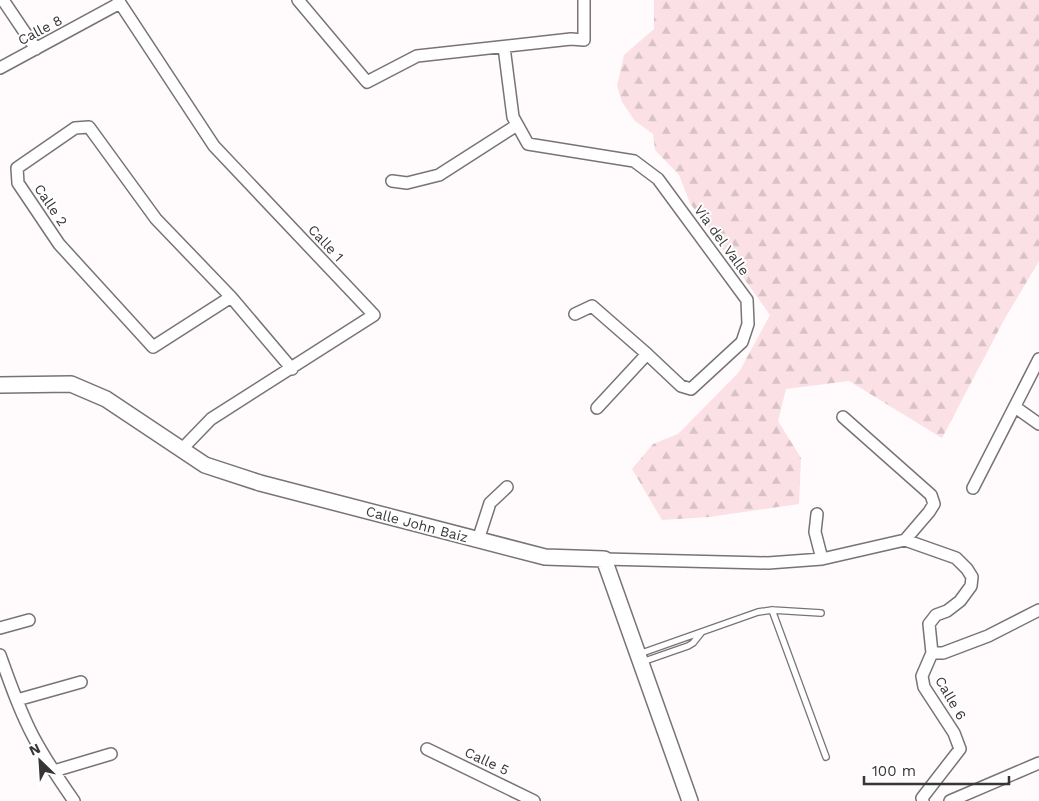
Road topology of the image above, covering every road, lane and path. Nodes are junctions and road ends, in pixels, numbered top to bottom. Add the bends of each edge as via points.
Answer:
1 (3, 0) edge
2 (298, 0) edge
3 (584, 0) edge
4 (119, 2) edge
5 (504, 47) junction
6 (36, 50) junction
7 (0, 68) edge
8 (517, 125) junction
9 (392, 181) dead end
10 (231, 298) junction
11 (575, 314) dead end
12 (647, 354) junction
13 (1039, 359) edge
14 (292, 369) junction
15 (0, 385) edge
16 (1015, 407) junction
17 (597, 408) dead end
18 (843, 417) dead end
19 (1039, 424) edge
20 (181, 450) junction
21 (507, 487) dead end
22 (973, 488) dead end
23 (817, 514) dead end
24 (478, 540) junction
25 (905, 540) junction
26 (822, 559) junction
27 (604, 560) junction
28 (772, 610) junction
29 (1039, 610) edge
30 (821, 612) dead end
31 (29, 620) dead end
32 (0, 628) edge
33 (932, 653) junction
34 (0, 655) edge
35 (640, 658) junction
36 (81, 682) dead end
37 (18, 700) junction
38 (427, 749) dead end
39 (111, 754) dead end
40 (826, 757) dead end
41 (1039, 763) edge
42 (54, 771) junction
43 (74, 801) edge
44 (534, 801) edge
45 (690, 801) edge
46 (923, 801) edge
47 (950, 801) edge

1 - 6 street
2 - 5 street via 367,82 417,56
3 - 5 street via 584,40
4 - 6 street, Calle 8
4 - 14 street, Calle 1 via 214,146 374,315
5 - 8 street, Vía del Valle via 513,117
6 - 7 street, Calle 8
8 - 9 street via 439,175 407,183
8 - 12 street, Vía del Valle via 528,144 634,161 658,179 747,300 748,324 742,342 691,390 680,386
10 - 10 street, Calle 2 via 156,219 90,127 75,128 16,168 18,183 59,244 153,347
10 - 14 street, Calle 2
11 - 12 street, Vía del Valle via 592,306
12 - 17 street
13 - 16 street
14 - 20 street, Calle 1 via 211,419
15 - 20 street, Calle John Baiz via 71,384 106,399
16 - 19 street
16 - 22 street
18 - 25 street via 931,495 934,504
20 - 24 street, Calle John Baiz via 205,465 260,483
21 - 24 street via 490,504
23 - 26 street via 815,532
24 - 27 street, Calle John Baiz via 544,557
25 - 26 street
25 - 33 street, Calle 6 via 956,558 972,577 960,601 936,615 929,624
26 - 27 street via 768,563
27 - 35 street
28 - 30 lane
28 - 35 lane via 701,633 688,646
28 - 40 lane
29 - 33 street via 979,639 943,653
31 - 32 street
33 - 46 street, Calle 6 via 922,676 924,687 954,733 960,749 934,781
34 - 37 street
35 - 45 street
36 - 37 street
37 - 42 street via 34,738
38 - 44 street, Calle 5
39 - 42 street
41 - 47 street
42 - 43 street

